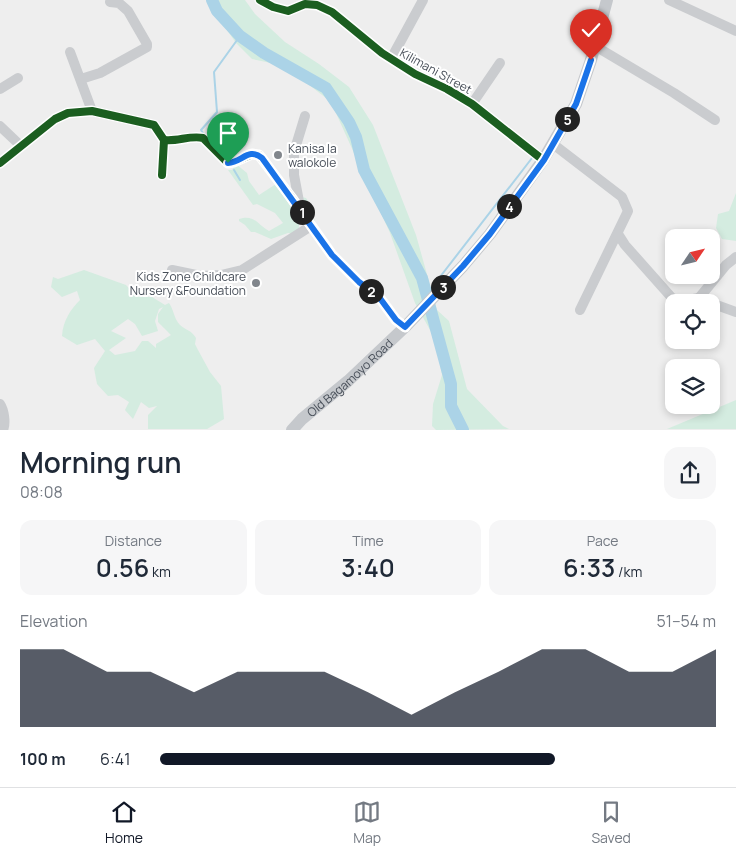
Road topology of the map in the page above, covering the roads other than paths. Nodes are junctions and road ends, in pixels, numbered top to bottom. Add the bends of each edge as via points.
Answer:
1 (260, 0) edge
2 (422, 0) edge
3 (607, 0) edge
4 (669, 0) edge
5 (110, 2) dead end
6 (736, 31) edge
7 (595, 46) junction
8 (70, 52) dead end
9 (391, 59) junction
10 (500, 63) dead end
11 (18, 78) dead end
12 (81, 80) junction
13 (0, 89) edge
14 (472, 104) junction
15 (92, 111) junction
16 (305, 116) dead end
17 (715, 120) dead end
18 (0, 126) edge
19 (164, 140) junction
20 (553, 144) junction
21 (22, 146) junction
22 (544, 160) junction
23 (0, 163) edge
24 (162, 175) dead end
25 (301, 210) junction
26 (311, 226) junction
27 (618, 234) junction
28 (736, 258) edge
29 (172, 270) dead end
30 (668, 294) edge
31 (702, 294) edge
32 (720, 306) edge
33 (580, 310) dead end
34 (736, 312) edge
35 (405, 327) junction
36 (0, 404) edge
37 (3, 430) edge
38 (292, 430) edge

1 - 9 street, Kilimani Street via 288,11 305,4 317,5 332,12
2 - 9 street
3 - 7 main road, Old Bagamoyo Road
4 - 6 street
5 - 12 street via 118,3 128,11 147,47
7 - 17 street
7 - 20 main road, Old Bagamoyo Road via 576,104
8 - 12 street
9 - 14 street, Kilimani Street
10 - 14 street
11 - 13 street
12 - 15 street
14 - 22 street, Kilimani Street
15 - 19 street via 154,125
15 - 21 street via 77,111 55,119
16 - 25 street via 294,152 294,175
18 - 21 street
19 - 24 street
19 - 25 street via 203,138 228,163 255,154 262,158
20 - 22 main road, Old Bagamoyo Road
20 - 27 street via 622,198 628,211
21 - 23 street
22 - 35 main road, Old Bagamoyo Road via 490,234
25 - 26 street
26 - 29 street via 242,270 201,276
26 - 35 street via 332,255 379,297
27 - 30 street
27 - 33 street
28 - 31 street via 726,265
32 - 34 street
35 - 38 main road, Old Bagamoyo Road
36 - 37 street

